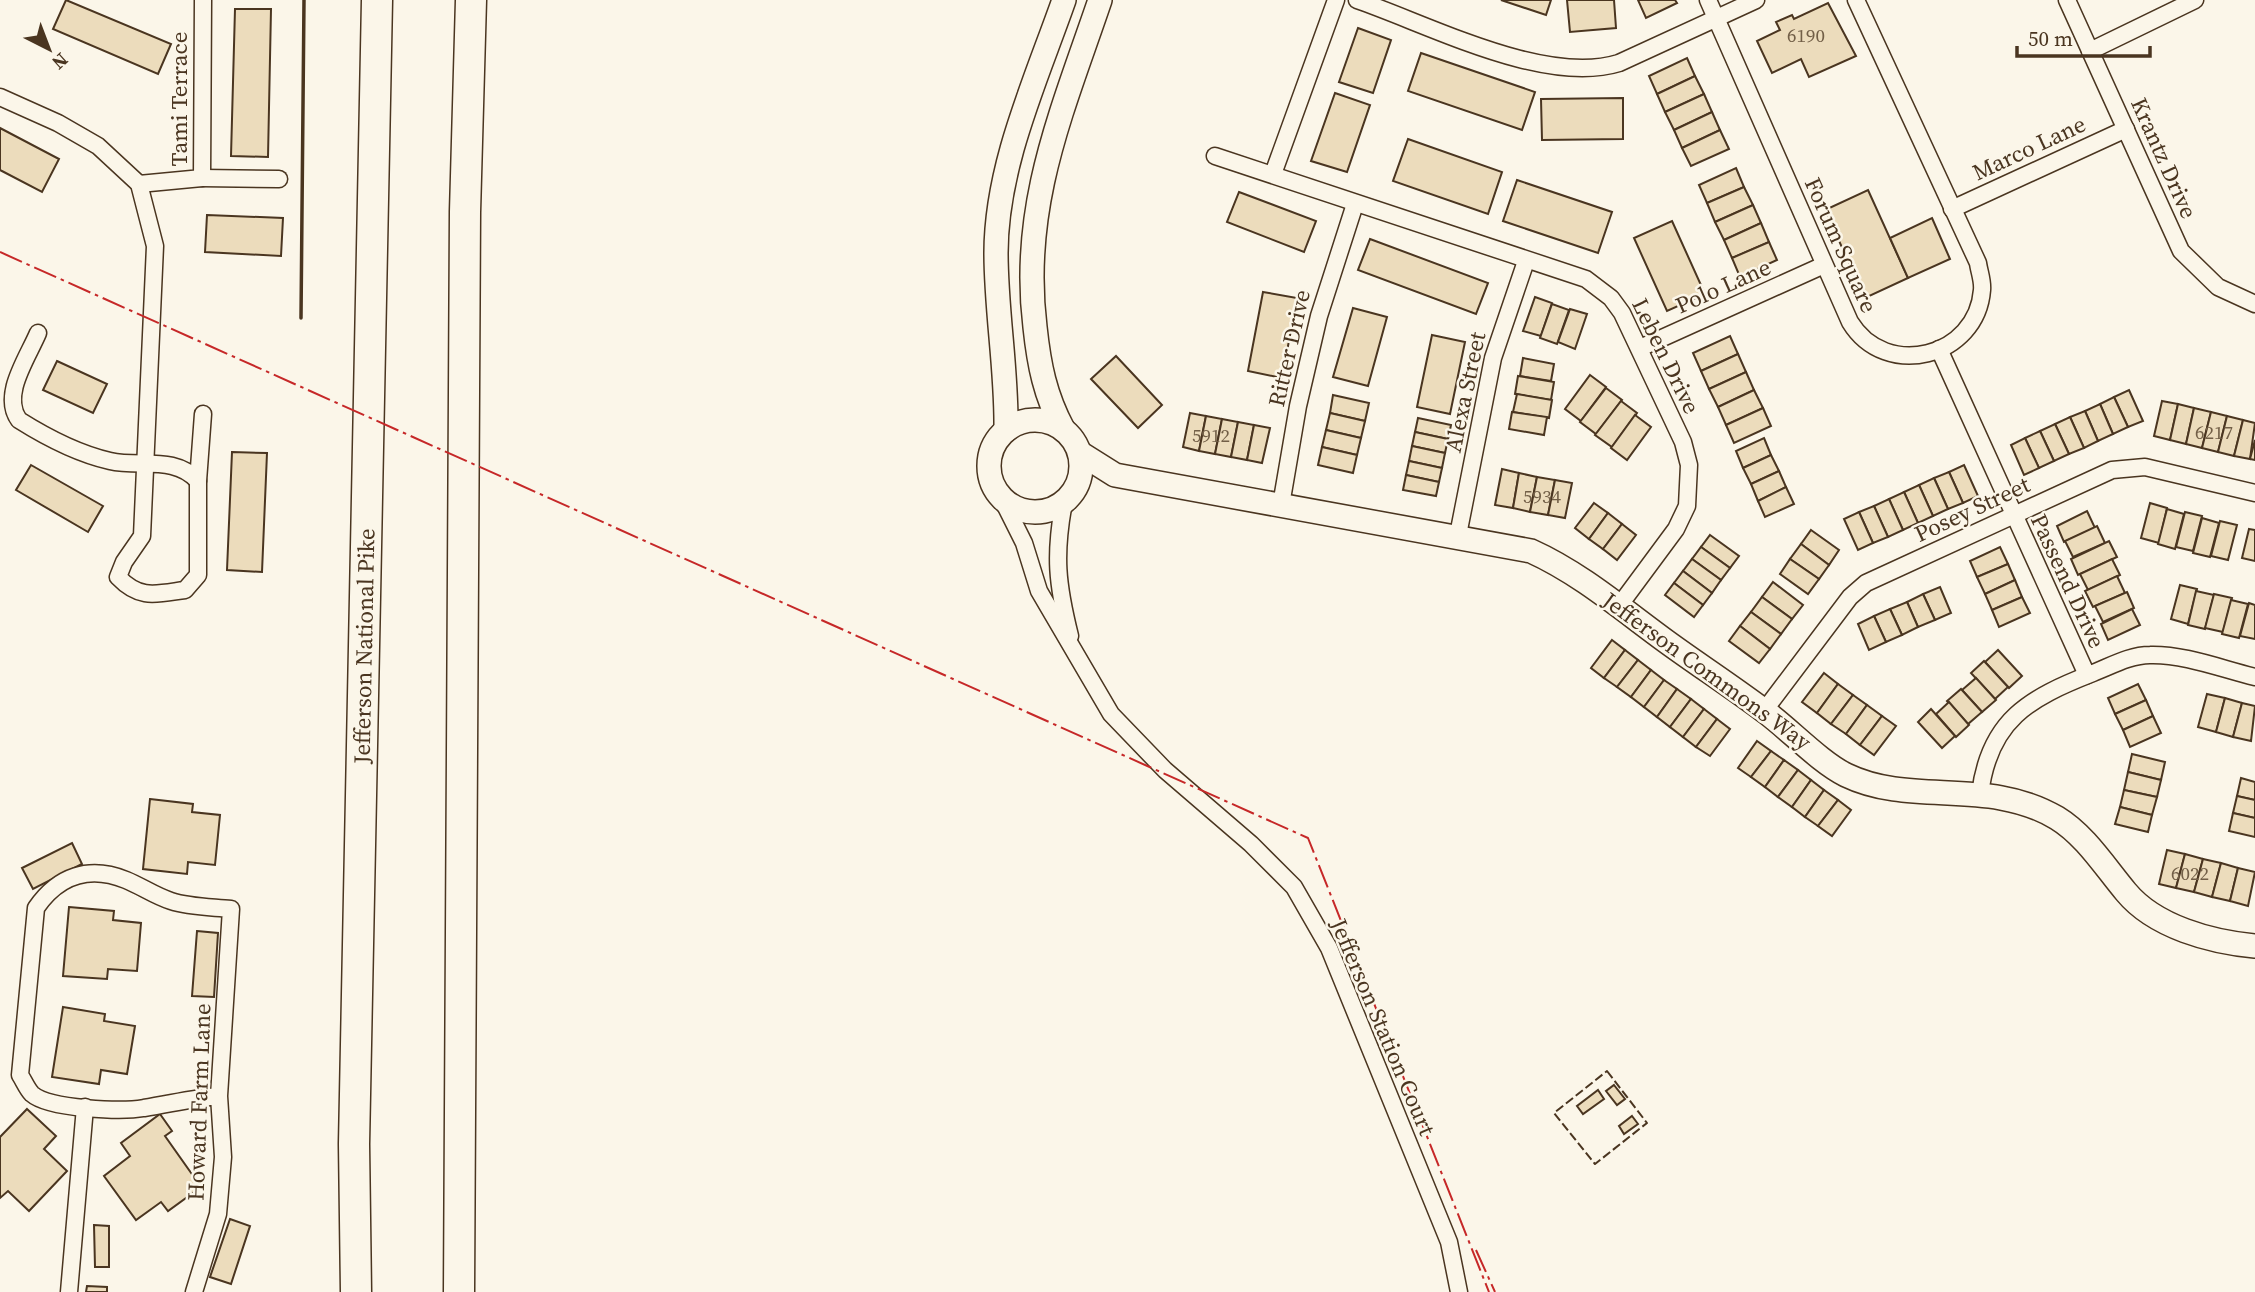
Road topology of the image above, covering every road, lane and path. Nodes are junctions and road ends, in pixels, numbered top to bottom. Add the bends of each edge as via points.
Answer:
1 (203, 0) edge
2 (360, 0) edge
3 (377, 0) edge
4 (471, 0) edge
5 (480, 0) edge
6 (1064, 0) edge
7 (1100, 0) edge
8 (1336, 0) edge
9 (1357, 0) edge
10 (1708, 0) edge
11 (1756, 0) edge
12 (1856, 0) edge
13 (2067, 0) edge
14 (2195, 0) edge
15 (1716, 18) junction
16 (2090, 51) junction
17 (0, 97) edge
18 (470, 103) junction
19 (2126, 129) junction
20 (1215, 156) dead end
21 (1273, 174) junction
22 (202, 178) junction
23 (279, 179) dead end
24 (139, 184) junction
25 (1355, 204) junction
26 (1952, 209) junction
27 (1526, 261) junction
28 (1824, 265) junction
29 (373, 279) junction
30 (2255, 304) edge
31 (38, 333) dead end
32 (1640, 348) junction
33 (1939, 349) junction
34 (203, 414) dead end
35 (1006, 429) junction
36 (1063, 429) junction
37 (1080, 453) junction
38 (147, 464) junction
39 (1115, 474) junction
40 (198, 481) junction
41 (1070, 494) junction
42 (2255, 494) edge
43 (1003, 501) junction
44 (1281, 505) junction
45 (2013, 515) junction
46 (1458, 535) junction
47 (1619, 606) junction
48 (1074, 655) junction
49 (2087, 675) junction
50 (2255, 677) edge
51 (1765, 711) junction
52 (1980, 794) junction
53 (2255, 946) edge
54 (219, 1096) junction
55 (85, 1108) junction
56 (354, 1144) junction
57 (69, 1292) edge
58 (194, 1292) edge
59 (345, 1292) edge
60 (356, 1292) edge
61 (459, 1292) edge
62 (1459, 1292) edge

1 - 22 street, Tami Terrace
2 - 29 highway
3 - 29 highway, Jefferson National Pike
4 - 18 highway
5 - 18 highway
6 - 35 street via 1016,137 1001,200 996,252 1007,381
7 - 36 street via 1040,183 1031,241 1040,372
8 - 21 street
9 - 15 street via 1532,63 1568,69 1599,69 1619,63
10 - 15 street, Forum Square
11 - 15 street
12 - 26 street, Forum Square
13 - 16 street, Krantz Drive
14 - 16 street
15 - 28 street, Forum Square
16 - 19 street, Krantz Drive
17 - 24 street via 98,146
18 - 61 highway via 465,212
19 - 26 street, Marco Lane
19 - 30 street, Krantz Drive via 2181,251 2218,287
20 - 21 street, Leben Drive
21 - 25 street, Leben Drive
22 - 23 street
22 - 24 street, Tami Terrace
24 - 38 street via 155,246
25 - 27 street, Leben Drive
25 - 44 street, Ritter Drive via 1319,316
26 - 33 street, Forum Square via 1978,263 1983,287 1973,321
27 - 32 street, Leben Drive via 1595,285 1622,313
27 - 46 street, Alexa Street via 1493,358
28 - 32 street, Polo Lane
28 - 33 street, Forum Square via 1850,322 1867,343 1907,358
29 - 56 highway, Jefferson National Pike
31 - 38 street via 11,397 19,420 89,454
32 - 47 street, Leben Drive via 1683,442 1689,487 1687,506 1676,529
33 - 45 street, Passend Drive
34 - 40 street
35 - 36 street via 1035,419
35 - 43 street via 988,461 993,488
36 - 37 street
37 - 39 street, Jefferson Commons Way
37 - 41 street via 1081,464
38 - 40 street via 178,465
38 - 40 street via 142,536 118,577 132,591 153,594 185,590 193,584 198,575
39 - 41 street, Jefferson Commons Way
39 - 44 street, Jefferson Commons Way
41 - 43 street via 1053,509 1027,512
41 - 48 street, Jefferson Station Court via 1059,530 1057,584
42 - 45 street, Posey Street via 2129,466
43 - 48 street, Jefferson Station Court via 1024,543 1039,591
44 - 46 street, Jefferson Commons Way
45 - 49 street, Passend Drive
45 - 51 street, Posey Street via 1866,583 1850,597
46 - 47 street, Jefferson Commons Way via 1531,551 1556,562
47 - 51 street, Jefferson Commons Way
48 - 62 street, Jefferson Station Court via 1111,714 1165,770 1294,887 1329,948 1449,1242
49 - 50 street via 2152,654
49 - 52 street via 2042,696 2014,716 1992,744
51 - 52 street, Jefferson Commons Way via 1844,774 1897,788
52 - 53 street, Jefferson Commons Way via 2007,797 2060,820 2084,841 2128,895 2162,921
54 - 55 street via 142,1109
54 - 55 street, Howard Farm Lane via 231,909 172,902 123,879 91,872 68,878 49,890 36,908 20,1076 32,1094
54 - 58 street, Howard Farm Lane via 223,1157 218,1214
55 - 57 street
56 - 59 highway
56 - 60 highway, Jefferson National Pike

